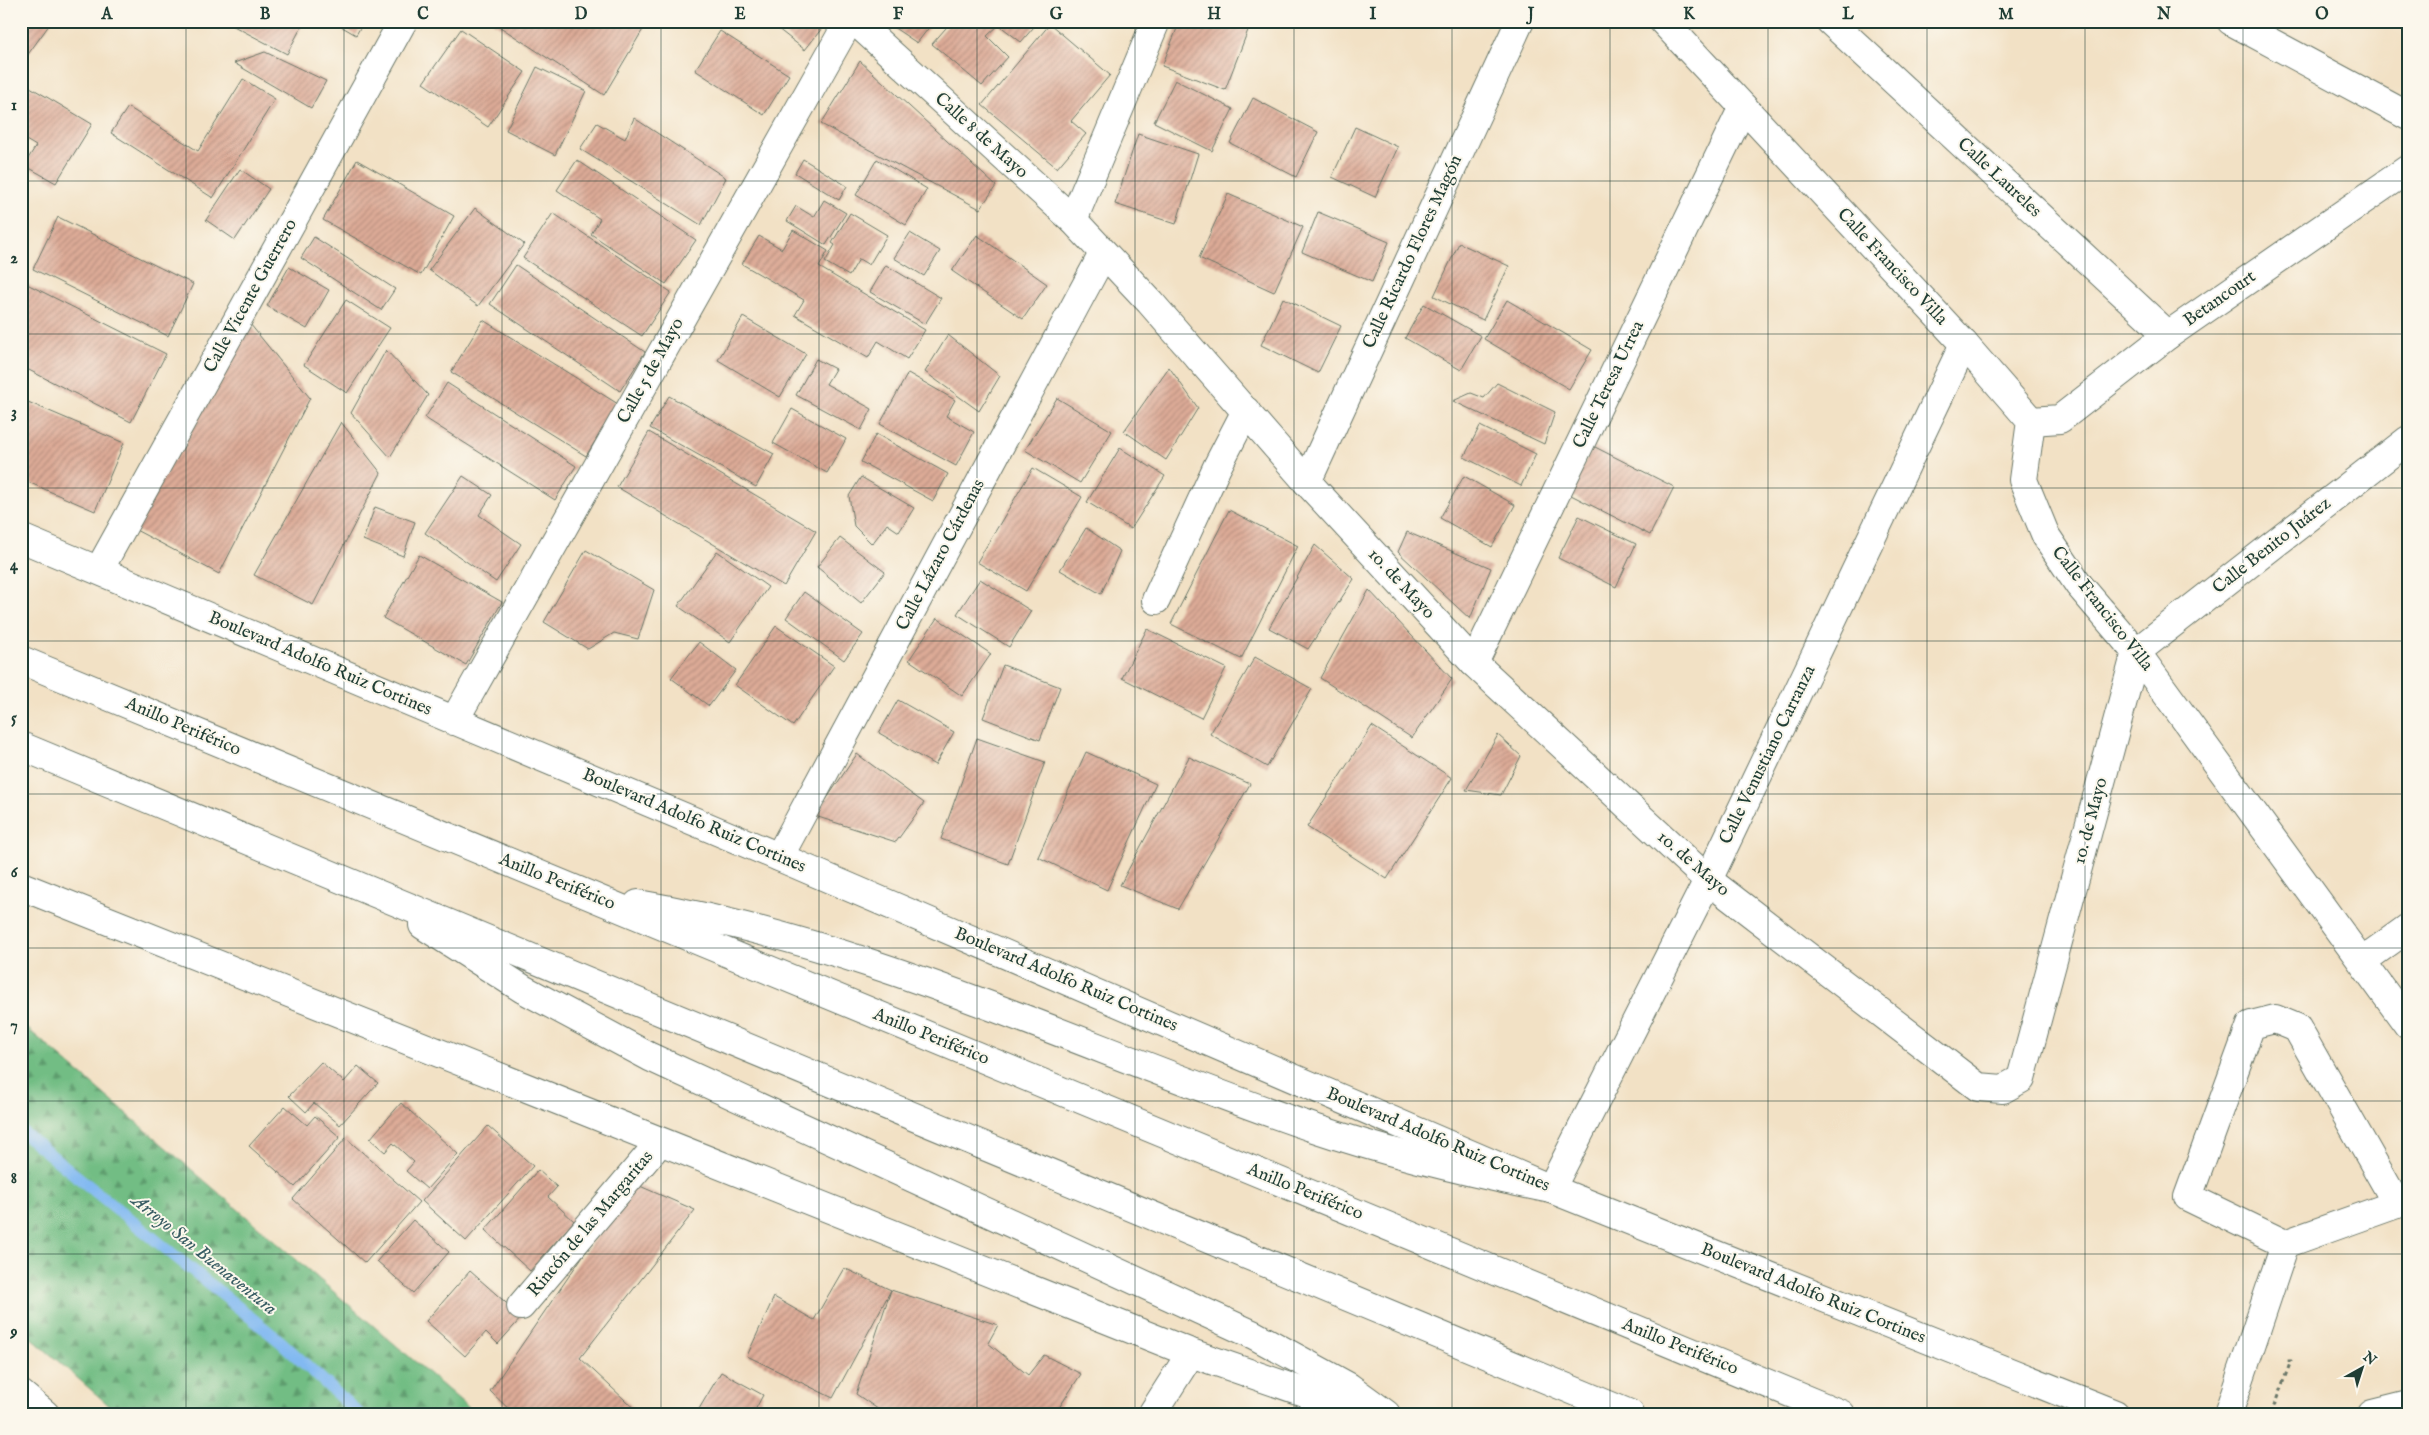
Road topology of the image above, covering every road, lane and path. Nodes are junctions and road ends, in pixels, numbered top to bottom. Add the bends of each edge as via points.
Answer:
1 (403, 21) edge
2 (849, 21) edge
3 (855, 21) edge
4 (1156, 21) edge
5 (1520, 21) edge
6 (1663, 21) edge
7 (1830, 21) edge
8 (2231, 21) edge
9 (1743, 107) junction
10 (2408, 116) edge
11 (2408, 169) edge
12 (1073, 220) junction
13 (1103, 254) junction
14 (2168, 335) junction
15 (1964, 344) junction
16 (1246, 411) junction
17 (2031, 421) junction
18 (2408, 440) edge
19 (1307, 482) junction
20 (21, 538) edge
21 (99, 570) junction
22 (1156, 600) dead end
23 (2136, 652) junction
24 (21, 660) edge
25 (1474, 663) junction
26 (454, 721) junction
27 (21, 746) edge
28 (779, 857) junction
29 (1708, 880) junction
30 (21, 886) edge
31 (381, 895) junction
32 (589, 895) junction
33 (2408, 928) edge
34 (2362, 961) junction
35 (2408, 1025) edge
36 (660, 1142) junction
37 (1551, 1189) junction
38 (2402, 1202) edge
39 (2285, 1244) junction
40 (521, 1306) dead end
41 (1191, 1354) junction
42 (2291, 1361) dead end
43 (21, 1394) edge
44 (2408, 1405) edge
45 (45, 1414) edge
46 (1152, 1414) edge
47 (1367, 1414) edge
48 (1386, 1414) edge
49 (1630, 1414) edge
50 (1841, 1414) edge
51 (2114, 1414) edge
52 (2228, 1414) edge
53 (2271, 1414) edge
54 (2372, 1414) edge

1 - 21 main road, Calle Vicente Guerrero
2 - 26 main road, Calle 5 de Mayo
3 - 12 main road, Calle 8 de Mayo
4 - 12 main road
5 - 19 main road, Calle Ricardo Flores Magón
6 - 9 main road, Calle Francisco Villa
7 - 14 main road, Calle Laureles
8 - 10 main road
9 - 15 main road, Calle Francisco Villa
9 - 25 main road, Calle Teresa Urrea
11 - 14 main road, Betancourt
12 - 13 main road, Calle 8 de Mayo
13 - 16 main road, 1o. de Mayo
13 - 28 main road, Calle Lázaro Cárdenas
14 - 17 main road, Betancourt via 2060,418
15 - 17 main road, Calle Francisco Villa
15 - 29 main road, Calle Venustiano Carranza
16 - 19 main road, 1o. de Mayo
16 - 22 main road
17 - 23 main road, Calle Francisco Villa via 2023,480 2046,536 2079,585
18 - 23 main road, Calle Benito Juárez
19 - 25 main road, 1o. de Mayo
20 - 21 main road, Boulevard Adolfo Ruiz Cortines
21 - 26 main road, Boulevard Adolfo Ruiz Cortines
23 - 29 main road, 1o. de Mayo via 2021,1079 2003,1089 1978,1087
23 - 34 main road, Calle Francisco Villa
24 - 32 main road, Anillo Periférico
25 - 29 main road, 1o. de Mayo
26 - 28 main road, Boulevard Adolfo Ruiz Cortines
27 - 31 main road
28 - 37 main road, Boulevard Adolfo Ruiz Cortines
29 - 37 main road, Calle Venustiano Carranza
30 - 36 main road
31 - 48 main road via 524,990 586,1024 659,1061 1254,1335 1349,1387
31 - 49 main road
32 - 37 main road via 693,914 859,958 1314,1128 1391,1152
32 - 50 main road, Anillo Periférico
33 - 34 main road
34 - 35 main road, Calle Francisco Villa
36 - 40 main road, Rincón de las Margaritas
36 - 41 main road
37 - 51 main road, Boulevard Adolfo Ruiz Cortines
38 - 39 main road
38 - 39 main road via 2297,1028 2275,1019 2251,1025 2188,1197
39 - 52 main road
41 - 46 main road
41 - 47 main road
42 - 53 path
43 - 45 main road
44 - 54 main road

